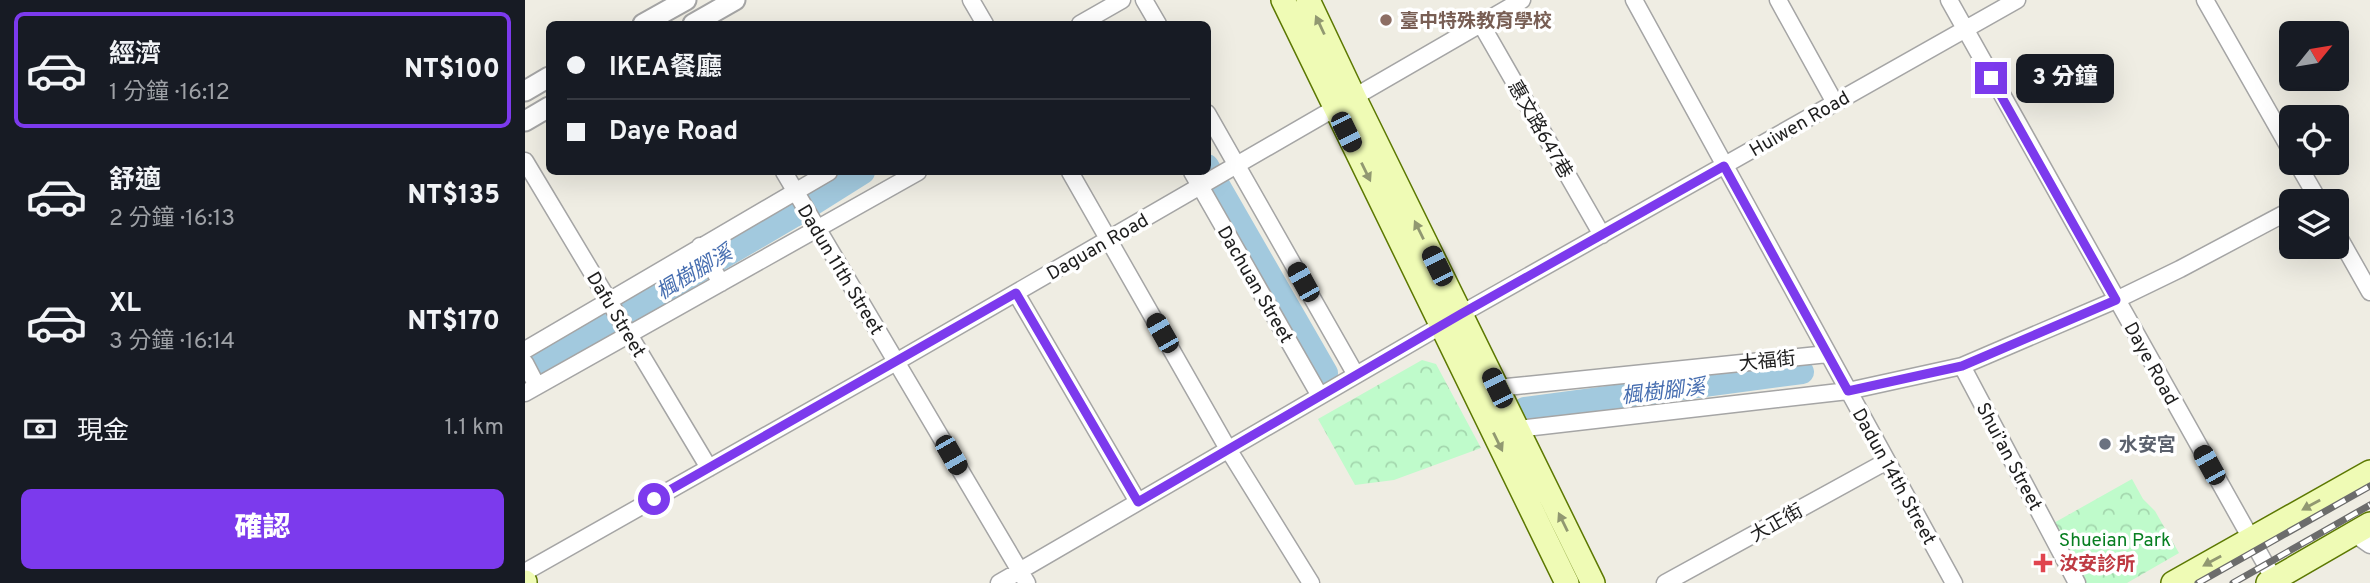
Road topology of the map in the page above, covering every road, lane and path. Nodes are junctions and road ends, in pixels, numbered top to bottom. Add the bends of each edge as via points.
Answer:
1 (685, 0) edge
2 (735, 0) edge
3 (971, 0) edge
4 (1122, 0) edge
5 (1144, 0) edge
6 (1283, 0) edge
7 (1308, 0) edge
8 (1521, 0) edge
9 (1634, 0) edge
10 (1778, 0) edge
11 (1949, 0) edge
12 (2017, 0) edge
13 (2205, 0) edge
14 (648, 21) edge
15 (695, 21) edge
16 (701, 21) edge
17 (983, 21) edge
18 (1085, 21) edge
19 (1156, 21) edge
20 (1481, 24) junction
21 (1965, 30) junction
22 (546, 79) edge
23 (525, 91) edge
24 (1344, 103) junction
25 (1835, 103) junction
26 (546, 109) edge
27 (525, 121) edge
28 (1211, 121) edge
29 (2279, 130) edge
30 (525, 161) edge
31 (1724, 166) junction
32 (1234, 168) junction
33 (786, 175) edge
34 (823, 175) edge
35 (912, 175) edge
36 (1072, 175) edge
37 (1195, 175) edge
38 (1204, 185) junction
39 (796, 192) junction
40 (2279, 216) edge
41 (814, 223) junction
42 (1602, 235) junction
43 (1109, 240) junction
44 (702, 250) junction
45 (2349, 255) edge
46 (720, 280) junction
47 (2370, 292) edge
48 (1016, 293) junction
49 (2116, 300) junction
50 (611, 304) junction
51 (1451, 320) junction
52 (628, 332) junction
53 (525, 350) edge
54 (1828, 354) junction
55 (896, 362) junction
56 (1962, 366) junction
57 (1356, 375) junction
58 (530, 380) edge
59 (1497, 388) junction
60 (1848, 391) junction
61 (1320, 396) junction
62 (1517, 429) junction
63 (1228, 449) junction
64 (1887, 461) junction
65 (709, 468) junction
66 (2370, 472) edge
67 (1138, 502) junction
68 (2364, 534) edge
69 (2251, 539) junction
70 (525, 572) edge
71 (1023, 577) edge
72 (2273, 582) edge
73 (999, 583) edge
74 (1311, 583) edge
75 (1567, 583) edge
76 (1593, 583) edge
77 (1665, 583) edge
78 (1954, 583) edge
79 (2077, 583) edge
80 (2173, 583) edge

1 - 14 street
1 - 15 street
2 - 16 street
3 - 17 street
4 - 18 street
5 - 19 street
6 - 24 main road
24 -> 7 main road
8 - 20 street, Daguan Road
9 - 31 street, Dadun 14th Street
10 - 25 street
11 - 21 street, Daye Road
12 - 21 street, Huiwen Road
13 - 29 street
20 - 24 street, Daguan Road
20 - 42 street, 惠文路647巷
21 - 25 street, Huiwen Road
21 - 49 street, Daye Road
22 - 23 street
24 - 32 street, Daguan Road
24 - 51 main road
25 - 31 street, Huiwen Road
26 - 27 street
28 - 32 street
30 - 50 street, Dafu Street
31 - 42 street, Huiwen Road
31 - 54 street, Dadun 14th Street
32 - 38 street, Daguan Road
32 - 57 street
33 - 39 street, Dadun 11th Street
34 - 39 street
35 - 41 street
36 - 43 street
37 - 38 street, Dachuan Street
38 - 43 street, Daguan Road
38 - 61 street, Dachuan Street
39 - 41 street, Dadun 11th Street
39 - 44 street
40 - 49 street
41 - 46 street
41 - 55 street, Dadun 11th Street
42 - 51 street, Huiwen Road
43 - 48 street, Daguan Road
43 - 63 street
44 - 46 street
44 - 50 street
45 - 47 street
46 - 52 street
48 - 55 street, Daguan Road
48 - 67 street
49 - 56 street
49 - 69 street, Daye Road
50 - 52 street, Dafu Street
50 - 53 street
51 - 57 street, Huiwen Road
51 - 59 main road
51 -> 75 main road
52 - 58 street
52 - 65 street, Dafu Street
54 - 59 street, 大福街
54 - 60 street, Dadun 14th Street
55 - 65 street, Daguan Road
55 - 71 street, Dadun 11th Street
56 - 60 street
56 - 79 street, Shui’an Street
57 - 61 street, Huiwen Road
59 - 62 main road
60 - 62 street
60 - 64 street, Dadun 14th Street
61 - 63 street, Huiwen Road
76 -> 62 main road
63 - 67 street, Huiwen Road
63 - 74 street
64 - 77 street, 大正街
64 - 78 street, Dadun 14th Street
65 - 70 street, Daguan Road
66 -> 69 main road
67 - 71 street, Huiwen Road
68 - 72 main road
69 - 72 street, Daye Road
69 -> 80 main road
71 - 73 street, Huiwen Road

